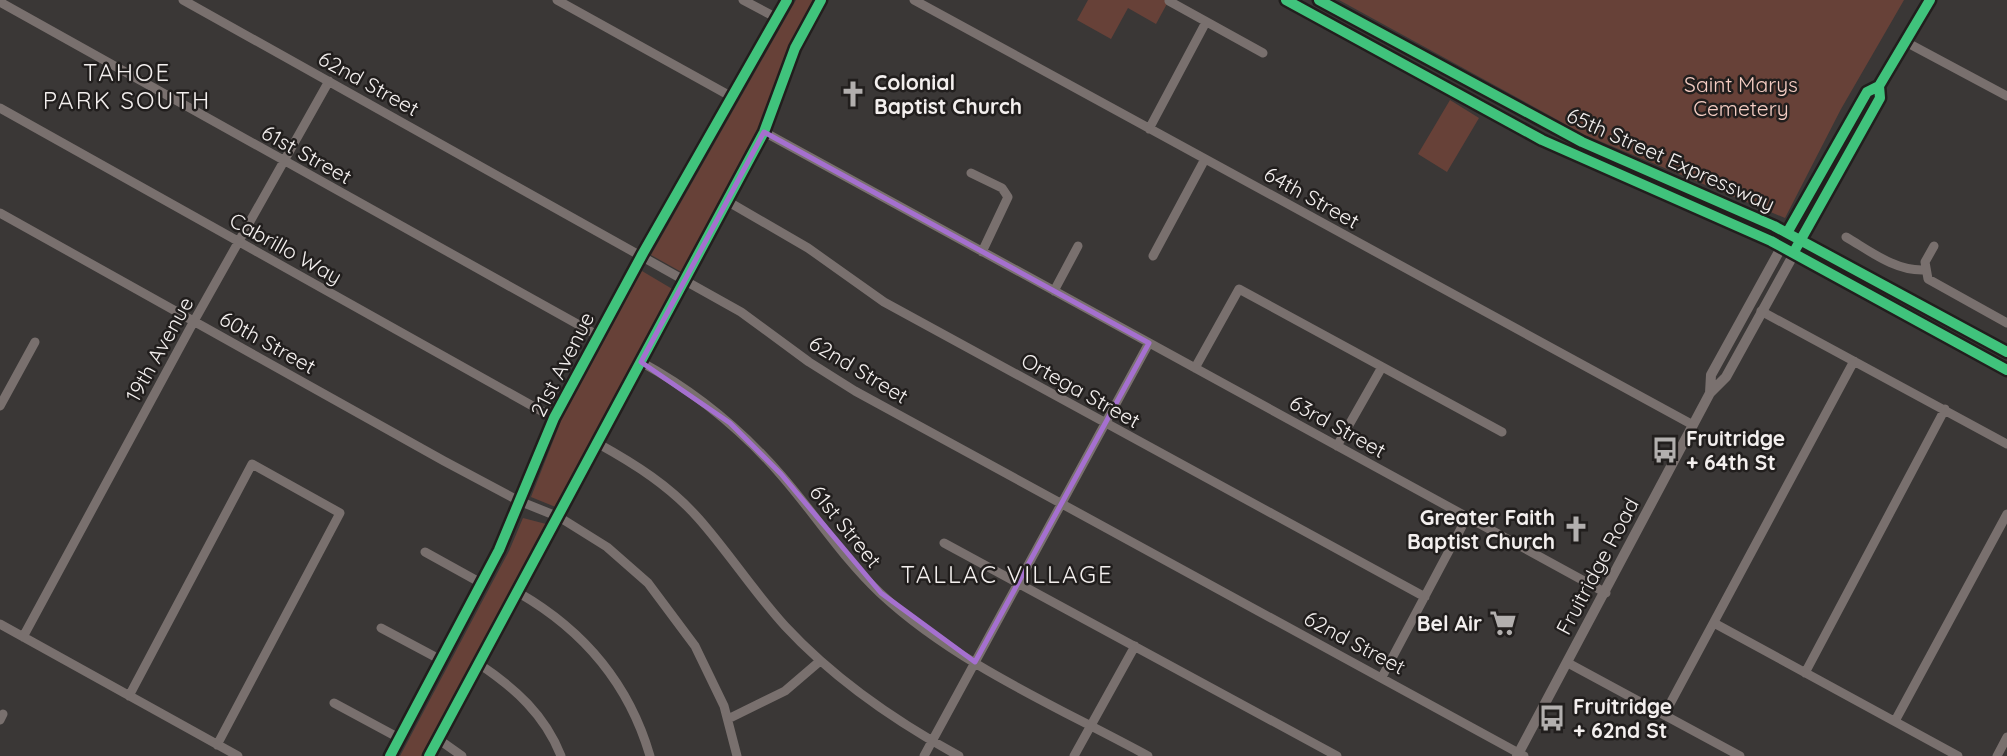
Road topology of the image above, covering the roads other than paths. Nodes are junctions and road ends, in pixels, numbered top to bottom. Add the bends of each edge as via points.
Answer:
1 (183, 0) edge
2 (556, 0) edge
3 (743, 0) edge
4 (787, 0) edge
5 (821, 0) edge
6 (914, 0) edge
7 (1286, 0) edge
8 (1319, 0) edge
9 (1930, 0) edge
10 (0, 2) edge
11 (1169, 2) edge
12 (777, 18) junction
13 (1206, 22) junction
14 (1904, 41) junction
15 (1263, 53) dead end
16 (329, 81) junction
17 (1879, 86) junction
18 (2007, 96) edge
19 (732, 97) junction
20 (0, 108) edge
21 (1149, 129) junction
22 (764, 132) junction
23 (1205, 159) junction
24 (284, 161) junction
25 (971, 173) dead end
26 (727, 201) junction
27 (0, 213) edge
28 (1787, 233) junction
29 (1846, 237) dead end
30 (1800, 239) junction
31 (239, 242) junction
32 (1078, 246) dead end
33 (1780, 246) junction
34 (1934, 246) dead end
35 (982, 252) junction
36 (1793, 253) junction
37 (642, 255) junction
38 (1153, 256) dead end
39 (1924, 270) junction
40 (685, 281) junction
41 (1054, 291) junction
42 (1761, 311) junction
43 (194, 321) junction
44 (2007, 323) edge
45 (597, 335) junction
46 (35, 342) dead end
47 (1149, 343) junction
48 (2007, 352) edge
49 (1854, 361) junction
50 (641, 362) junction
51 (1381, 367) junction
52 (1195, 369) junction
53 (2007, 370) edge
54 (1710, 393) junction
55 (0, 406) edge
56 (1945, 409) junction
57 (554, 418) junction
58 (1105, 423) junction
59 (1693, 425) junction
60 (1502, 432) dead end
61 (597, 443) junction
62 (2007, 444) edge
63 (1338, 446) junction
64 (519, 501) junction
65 (1062, 503) junction
66 (2007, 514) edge
67 (559, 517) junction
68 (1467, 517) junction
69 (944, 543) dead end
70 (425, 552) dead end
71 (481, 583) junction
72 (1018, 583) junction
73 (519, 593) junction
74 (1606, 593) junction
75 (1425, 597) junction
76 (1714, 623) junction
77 (0, 624) edge
78 (381, 628) dead end
79 (23, 637) junction
80 (1135, 646) junction
81 (441, 660) junction
82 (820, 661) junction
83 (975, 662) junction
84 (1568, 663) junction
85 (479, 664) junction
86 (1805, 673) junction
87 (1382, 677) junction
88 (129, 696) junction
89 (334, 703) dead end
90 (1664, 715) junction
91 (728, 719) junction
92 (1895, 721) junction
93 (1091, 725) junction
94 (2007, 737) edge
95 (399, 738) junction
96 (438, 739) junction
97 (932, 741) junction
98 (217, 745) junction
99 (1520, 755) edge
100 (238, 756) edge
101 (390, 756) edge
102 (429, 756) edge
103 (462, 756) edge
104 (561, 756) edge
105 (650, 756) edge
106 (737, 756) edge
107 (924, 756) edge
108 (959, 756) edge
109 (1074, 756) edge
110 (1148, 756) edge
111 (1337, 756) edge
112 (1740, 756) edge
113 (1958, 756) edge
114 (1997, 756) edge

1 - 16 street, 62nd Street
2 - 19 street
3 - 12 street
4 - 12 street, 21st Avenue
5 - 22 street via 793,51
6 - 21 street, 64th Street
7 - 33 main road, 65th Street Expressway via 1542,140
8 - 28 main road, 65th Street Expressway via 1572,137
9 - 14 main road, Fruitridge Road
10 - 24 street, 61st Street
11 - 13 street
12 - 19 street, 21st Avenue
13 - 15 street
13 - 21 street
14 - 17 main road, Fruitridge Road
14 - 18 street
16 - 24 street, 19th Avenue
16 - 37 street, 62nd Street
17 - 28 main road, Fruitridge Road via 1867,92
17 - 30 main road, Fruitridge Road via 1880,98
19 - 37 street, 21st Avenue
20 - 31 street, Cabrillo Way
21 - 23 street, 64th Street
22 - 26 street
22 - 35 street, 63rd Street
23 - 38 street
23 - 59 street, 64th Street
24 - 31 street, 19th Avenue
24 - 45 street, 61st Street
25 - 35 street via 1002,188 1008,197
26 - 40 street
26 - 58 street, Ortega Street via 808,248 884,302
27 - 43 street, 60th Street
28 - 30 main road, 65th Street Expressway
28 - 33 main road, Fruitridge Road
29 - 39 street via 1896,266
30 - 36 main road, Fruitridge Road
30 - 48 main road, 65th Street Expressway
31 - 43 street, 19th Avenue
31 - 57 street, Cabrillo Way
32 - 41 street
33 - 36 main road, 65th Street Expressway
33 - 54 main road, Fruitridge Road via 1711,376
34 - 39 street
35 - 41 street, 63rd Street
36 - 42 main road, Fruitridge Road
36 - 53 main road, 65th Street Expressway
37 - 40 street, 62nd Street
37 - 45 street, 21st Avenue
39 - 44 street via 1928,279
40 - 50 street
40 - 65 street, 62nd Street via 741,312 833,378
41 - 47 street, 63rd Street
42 - 49 street
42 - 54 main road, Fruitridge Road via 1726,377
43 - 64 street, 60th Street
43 - 79 street, 19th Avenue
45 - 57 street, 21st Avenue
46 - 55 street
47 - 52 street, 63rd Street
47 - 58 street
49 - 56 street
49 - 76 street
50 - 61 street
50 - 83 street, 61st Street via 730,423 781,474 835,544 881,593 933,636
51 - 52 street via 1239,289
51 - 60 street
51 - 63 street
52 - 63 street, 63rd Street
54 - 59 main road, Fruitridge Road
56 - 62 street
56 - 86 street
57 - 64 street, 21st Avenue
58 - 65 street
58 - 75 street, Ortega Street
59 - 74 main road, Fruitridge Road
61 - 67 street
61 - 82 street via 651,476 686,505 765,604
63 - 68 street, 63rd Street
64 - 67 street, 60th Street
64 - 71 street, 21st Avenue
65 - 72 street
65 - 87 street, 62nd Street
66 - 92 street
67 - 73 street
67 - 91 street, 60th Street via 607,547 664,601 701,656
68 - 74 street, 63rd Street
68 - 75 street
69 - 72 street
70 - 71 street
71 - 81 street, 21st Avenue
72 - 80 street
72 - 83 street
73 - 85 street
73 - 105 street via 563,622 599,657 629,704
74 - 84 main road, Fruitridge Road
75 - 87 street
76 - 86 street
76 - 90 street
77 - 79 street
78 - 81 street
79 - 88 street
80 - 93 street
80 - 111 street
81 - 95 street, 21st Avenue
82 - 91 street via 769,701
82 - 97 street via 866,699
83 - 93 street, 61st Street
83 - 97 street
84 - 90 street
84 - 99 main road, Fruitridge Road
85 - 96 street
85 - 104 street via 525,700
86 - 92 street
87 - 99 street, 62nd Street
88 - 98 street
88 - 98 street via 252,464 340,513
89 - 95 street
90 - 112 street
91 - 106 street, 60th Street
92 - 113 street
93 - 109 street
93 - 110 street, 61st Street
94 - 114 street
95 - 101 street, 21st Avenue
96 - 102 street
96 - 103 street
97 - 107 street
97 - 108 street
98 - 100 street

